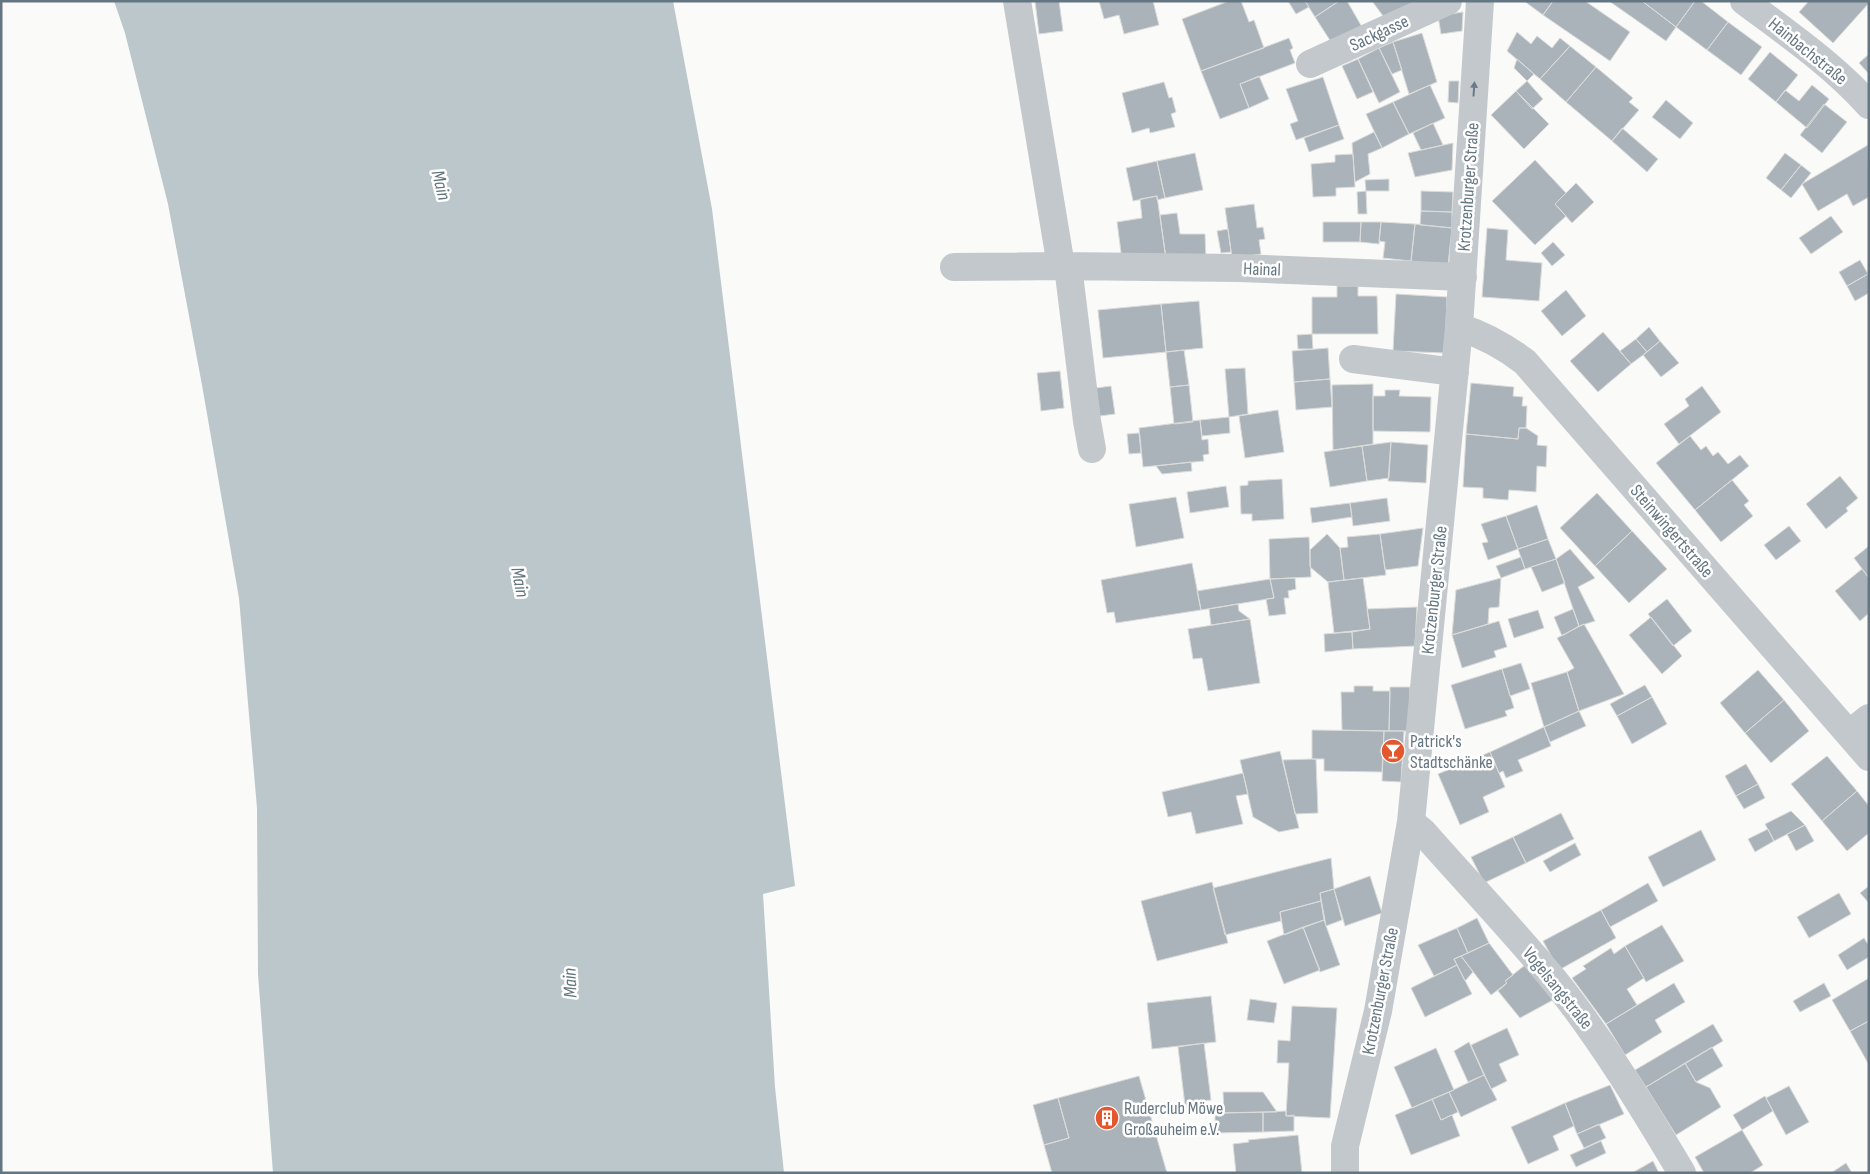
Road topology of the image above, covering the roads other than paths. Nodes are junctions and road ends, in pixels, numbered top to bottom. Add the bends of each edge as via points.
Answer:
1 (1017, 1) edge
2 (1448, 1) edge
3 (1480, 1) edge
4 (1744, 1) edge
5 (1310, 64) dead end
6 (1869, 105) edge
7 (1064, 266) junction
8 (954, 267) dead end
9 (1463, 277) junction
10 (1459, 327) junction
11 (1353, 359) dead end
12 (1455, 372) junction
13 (1092, 449) dead end
14 (1859, 726) edge
15 (1869, 757) edge
16 (1411, 822) junction
17 (1345, 1173) edge
18 (1682, 1173) edge

1 - 7 street
2 - 5 street, Sackgasse
9 -> 3 street, Krotzenburger Straße
4 - 6 street, Hainbachstraße via 1826,62
7 - 8 street, Hainal
7 - 9 street, Hainal via 1239,268
7 - 13 street
9 - 10 street, Krotzenburger Straße
10 - 12 street, Krotzenburger Straße
10 - 14 street, Steinwingertstraße via 1506,347 1525,362
11 - 12 street
12 - 16 street, Krotzenburger Straße
14 - 15 street, Steinwingertstraße
16 - 17 street, Krotzenburger Straße via 1378,1011 1346,1146
16 - 18 street, Vogelsangstraße via 1553,979 1595,1033

